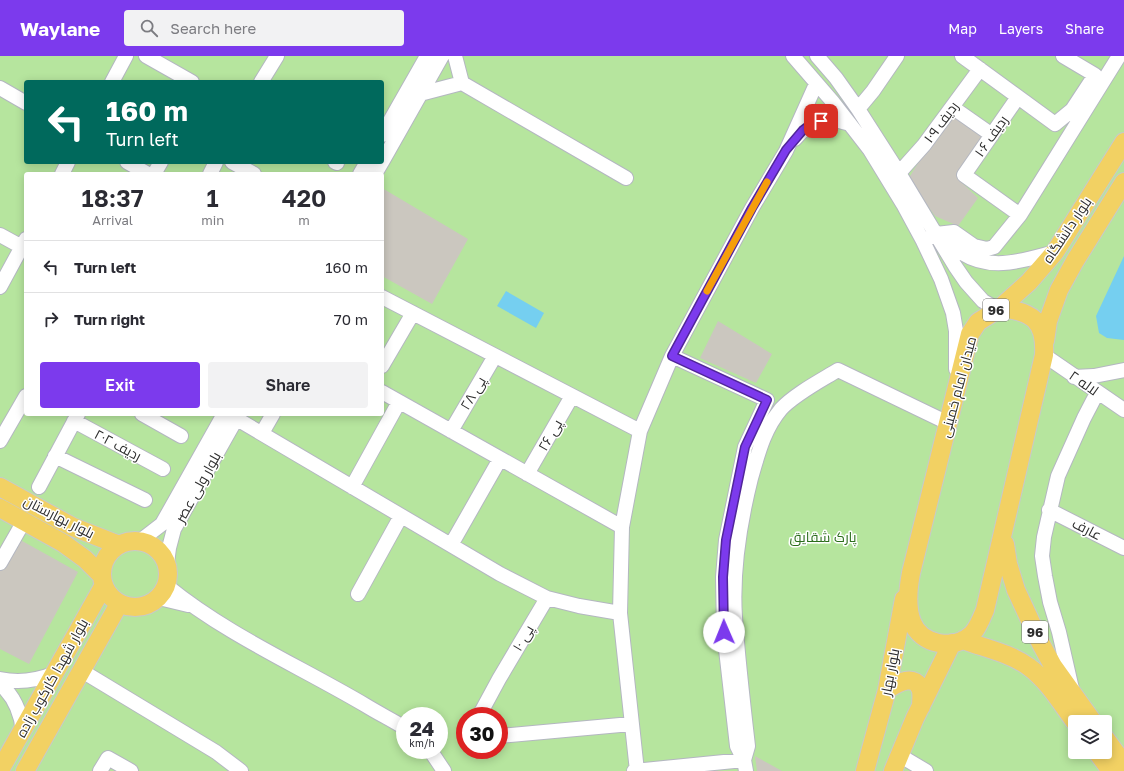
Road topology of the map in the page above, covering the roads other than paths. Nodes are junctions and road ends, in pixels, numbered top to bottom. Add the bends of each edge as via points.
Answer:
1 (126, 56) edge
2 (146, 56) edge
3 (277, 56) edge
4 (427, 56) edge
5 (442, 56) edge
6 (455, 56) edge
7 (793, 56) edge
8 (818, 56) edge
9 (897, 56) edge
10 (962, 56) edge
11 (1063, 56) edge
12 (1119, 56) edge
13 (980, 69) junction
14 (113, 80) edge
15 (188, 80) edge
16 (263, 80) edge
17 (462, 83) junction
18 (816, 84) junction
19 (0, 88) edge
20 (420, 94) junction
21 (1018, 97) junction
22 (24, 102) edge
23 (952, 107) junction
24 (858, 109) junction
25 (1076, 114) junction
26 (850, 124) junction
27 (384, 131) edge
28 (992, 135) junction
29 (1124, 142) edge
30 (786, 150) junction
31 (384, 158) edge
32 (130, 164) edge
33 (236, 164) edge
34 (144, 172) edge
35 (250, 172) edge
36 (899, 173) junction
37 (626, 178) dead end
38 (1124, 182) edge
39 (1020, 215) junction
40 (936, 234) junction
41 (0, 235) edge
42 (923, 240) junction
43 (24, 243) edge
44 (1055, 252) junction
45 (0, 287) edge
46 (384, 298) edge
47 (999, 308) junction
48 (413, 313) junction
49 (1045, 348) junction
50 (495, 356) junction
51 (672, 356) junction
52 (384, 363) edge
53 (1124, 370) edge
54 (1074, 377) junction
55 (384, 393) edge
56 (1097, 393) junction
57 (572, 396) junction
58 (955, 396) junction
59 (24, 399) edge
60 (400, 402) junction
61 (1123, 408) edge
62 (146, 416) edge
63 (234, 416) edge
64 (272, 416) edge
65 (76, 418) edge
66 (948, 422) junction
67 (451, 431) junction
68 (640, 431) junction
69 (262, 433) junction
70 (182, 436) dead end
71 (0, 441) edge
72 (55, 456) junction
73 (500, 459) junction
74 (163, 469) dead end
75 (528, 474) junction
76 (38, 486) dead end
77 (0, 487) edge
78 (352, 487) junction
79 (145, 500) dead end
80 (0, 508) edge
81 (1049, 510) junction
82 (401, 516) junction
83 (24, 521) junction
84 (622, 528) junction
85 (1004, 531) junction
86 (140, 541) junction
87 (119, 545) junction
88 (451, 545) junction
89 (1124, 548) edge
90 (0, 563) edge
91 (167, 563) junction
92 (911, 573) junction
93 (103, 580) junction
94 (163, 592) junction
95 (358, 594) dead end
96 (547, 598) junction
97 (119, 604) junction
98 (620, 613) junction
99 (957, 642) junction
100 (82, 671) junction
101 (53, 674) junction
102 (0, 679) edge
103 (0, 684) edge
104 (887, 690) junction
105 (1073, 695) junction
106 (484, 707) edge
107 (920, 707) junction
108 (1070, 715) edge
109 (1088, 715) edge
110 (396, 723) edge
111 (631, 724) junction
112 (23, 731) junction
113 (508, 735) edge
114 (1112, 748) edge
115 (436, 759) edge
116 (1102, 759) edge
117 (896, 763) edge
118 (1124, 764) edge
119 (745, 765) edge
120 (0, 770) edge
121 (25, 771) edge
122 (100, 771) edge
123 (131, 771) edge
124 (241, 771) edge
125 (444, 771) edge
126 (636, 771) edge
127 (865, 771) edge
128 (926, 771) edge
129 (1111, 771) edge

1 - 14 street
2 - 15 street
3 - 16 street
4 - 27 street
5 - 20 street
6 - 17 street
7 - 18 street
8 - 24 street
9 - 24 street via 874,91
10 - 13 street
11 - 25 street via 1095,75
12 - 25 street
13 - 21 street
13 - 23 street, ردیف ۱۰۹
17 - 20 street
17 - 37 street
18 - 26 street
18 - 30 street
19 - 22 street
20 - 31 street
21 - 25 street via 1055,124
21 - 28 street, ردیف ۱۰۶
23 - 28 street
23 - 36 street, ردیف ۱۰۹
24 - 36 street
25 - 39 street
26 - 30 street via 830,120 811,124
26 - 42 street via 870,150
28 - 39 street, ردیف ۱۰۶ via 964,175
29 - 44 main road, بلوار دانشگاه / 96
30 - 51 street
32 - 34 street
33 - 35 street
36 - 40 street
38 - 49 main road, بلوار دانشگاه / 96 via 1059,290 1048,321
39 - 40 street via 994,247 986,249 974,246 954,232
40 - 42 street
40 - 44 street via 962,254 987,263 1016,263
40 - 47 street via 966,282 983,301
41 - 43 street
42 - 58 street via 953,313 956,331
43 - 45 street
44 - 47 main road, بلوار دانشگاه / 96 via 1029,282
46 - 48 street
47 - 49 main road, 96 via 1028,314 1042,330
47 - 58 main road, میدان امام خمینی / 96 via 978,322 970,334
48 - 50 street
48 - 52 street
49 - 54 street, لاله ۲
49 - 85 main road, 96
50 - 57 street
50 - 67 street, پی ۲۸
51 - 68 street
51 - 119 street via 767,400 745,447 726,540 723,577 724,632 735,731 737,746
53 - 54 street
54 - 56 street, لاله ۲
55 - 60 street
56 - 61 street, لاله ۲
56 - 81 street via 1058,476
57 - 68 street
57 - 75 street, پی ۲۶
58 - 66 main road, میدان امام خمینی / 96
59 - 71 street
60 - 67 street
60 - 78 street
62 - 70 street
63 - 69 street
63 - 86 street, بلوار ولی عصر via 162,524
63 - 91 street, بلوار ولی عصر via 174,529
64 - 69 street
65 - 72 street
65 - 74 street, ردیف ۲۰۲
66 - 92 main road, میدان امام خمینی / 96
66 - 119 street via 838,370 794,398 772,422 758,452 746,498 738,546 735,616 748,746
67 - 73 street
68 - 84 street
69 - 78 street
72 - 76 street
72 - 79 street
73 - 75 street
73 - 88 street
75 - 84 street
77 - 87 main road, بلوار بهارستان via 73,527
78 - 82 street
80 - 83 main road, بلوار بهارستان
81 - 89 street, عارف
81 - 105 street via 1042,556 1050,602
82 - 88 street
82 - 95 street
83 - 90 street
83 - 93 main road, بلوار بهارستان via 85,559
84 - 98 street
85 - 99 main road, 96 via 985,610 972,633
85 - 105 main road, 96 via 1008,564 1016,590 1041,644
86 - 87 main road via 129,541
86 - 91 main road via 157,548
87 - 93 main road via 109,553 104,564
88 - 96 street
91 - 94 main road via 169,575
92 - 99 main road, میدان امام خمینی / 96 via 908,600 912,622 928,640 939,644
92 - 104 main road, بلوار بهار
93 - 97 main road via 112,599
93 - 101 main road, بلوار شهدا کارکوب زاده
94 - 97 main road via 147,606 133,608
94 - 110 street
96 - 98 street
96 - 106 street, پی ۱۰
97 - 100 main road, بلوار شهدا کارکوب زاده
98 - 111 street
99 - 107 main road
99 - 108 main road, 96 via 1012,658 1028,667 1041,678
100 - 121 main road, بلوار شهدا کارکوب زاده
100 - 124 street via 216,752
101 - 102 street via 36,680 17,682
101 - 112 main road, بلوار شهدا کارکوب زاده
103 - 112 street via 17,707
104 - 107 main road via 904,680 917,683 921,689
104 - 127 main road, بلوار بهار
105 - 109 main road, 96
107 - 117 main road
111 - 113 street
111 - 126 street
112 - 120 main road, بلوار شهدا کارکوب زاده
114 - 118 main road
115 - 125 street
116 - 129 main road
117 - 128 street
119 - 126 street
122 - 123 street via 108,758

